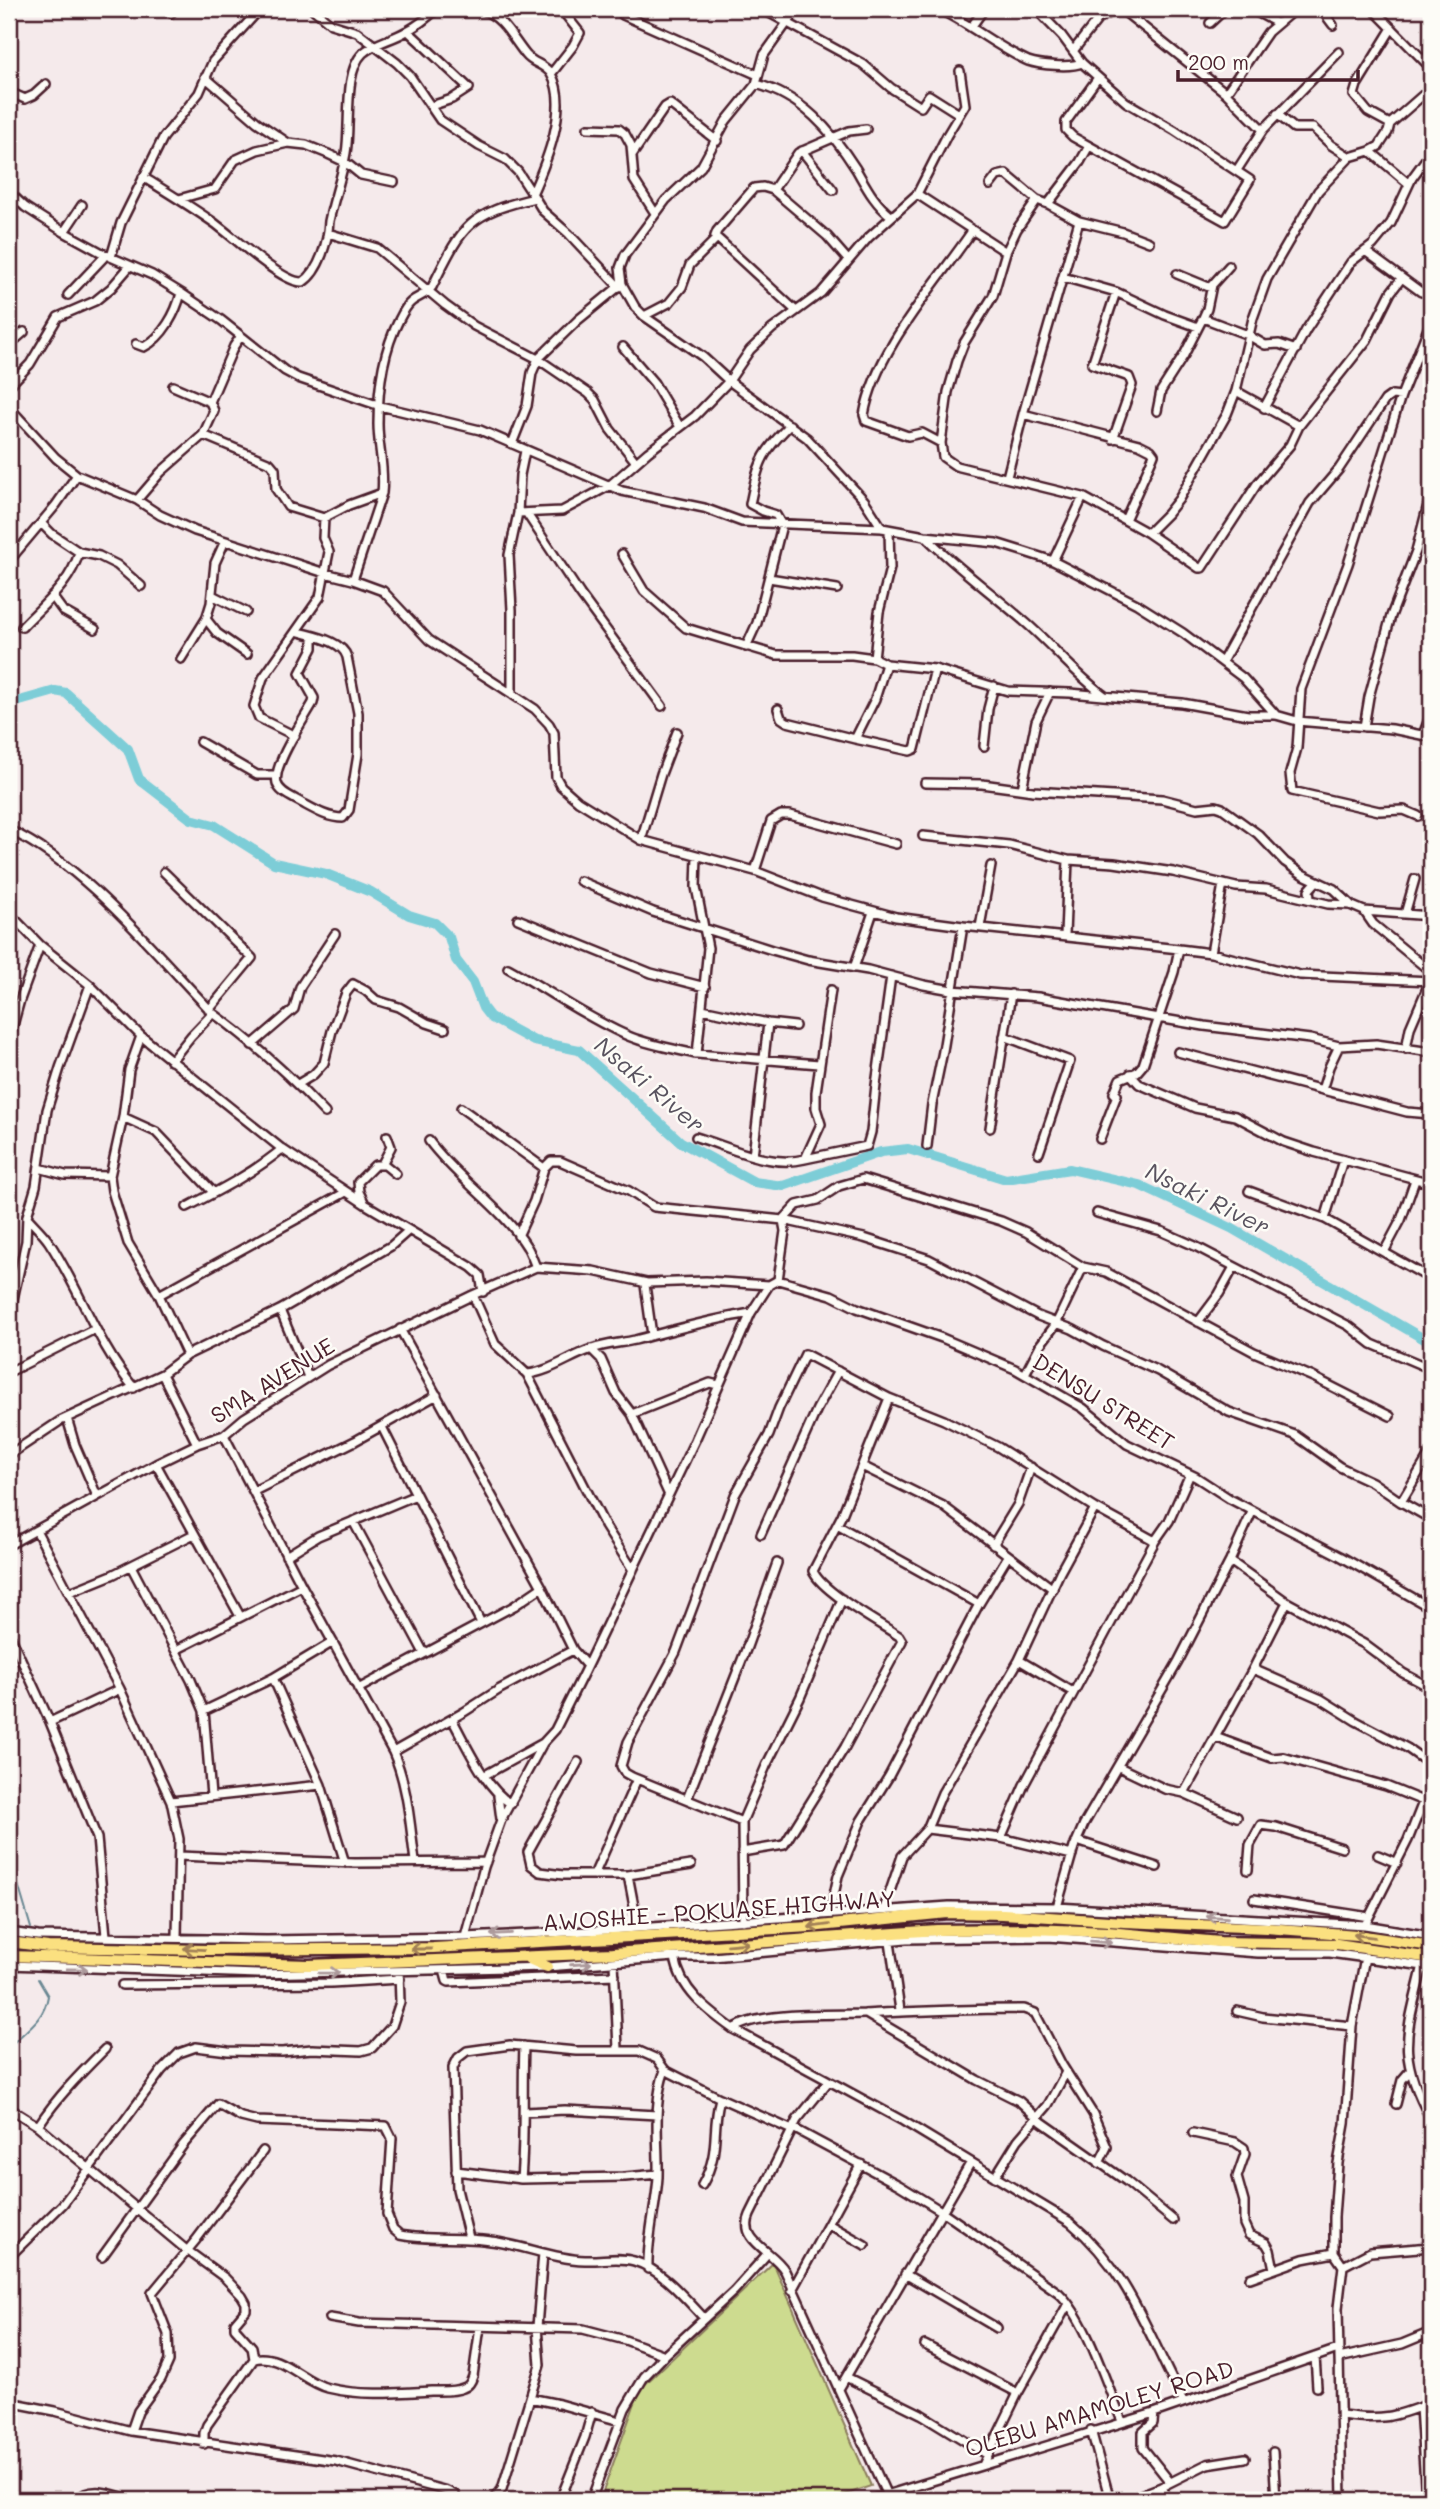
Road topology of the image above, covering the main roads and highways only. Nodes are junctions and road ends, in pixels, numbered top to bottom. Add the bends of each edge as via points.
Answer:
1 (1188, 1925) junction
2 (1188, 1939) junction
3 (9, 1941) edge
4 (1431, 1946) edge
5 (336, 1949) junction
6 (9, 1956) edge
7 (525, 1958) junction
8 (335, 1963) junction
9 (1429, 1963) edge
10 (547, 1967) road end

1 - 2 main road
4 -> 1 main road, AWOSHIE - POKUASE HIGHWAY via 1338,1933
1 -> 5 main road, AWOSHIE - POKUASE HIGHWAY via 947,1913 646,1938
7 -> 2 main road, AWOSHIE - POKUASE HIGHWAY via 937,1930 1089,1931
2 - 9 main road, AWOSHIE - POKUASE HIGHWAY via 1337,1944
5 -> 3 main road, AWOSHIE - POKUASE HIGHWAY via 48,1947
5 - 8 main road
6 - 8 main road, AWOSHIE - POKUASE HIGHWAY
7 - 8 main road, AWOSHIE - POKUASE HIGHWAY
7 - 10 main road

